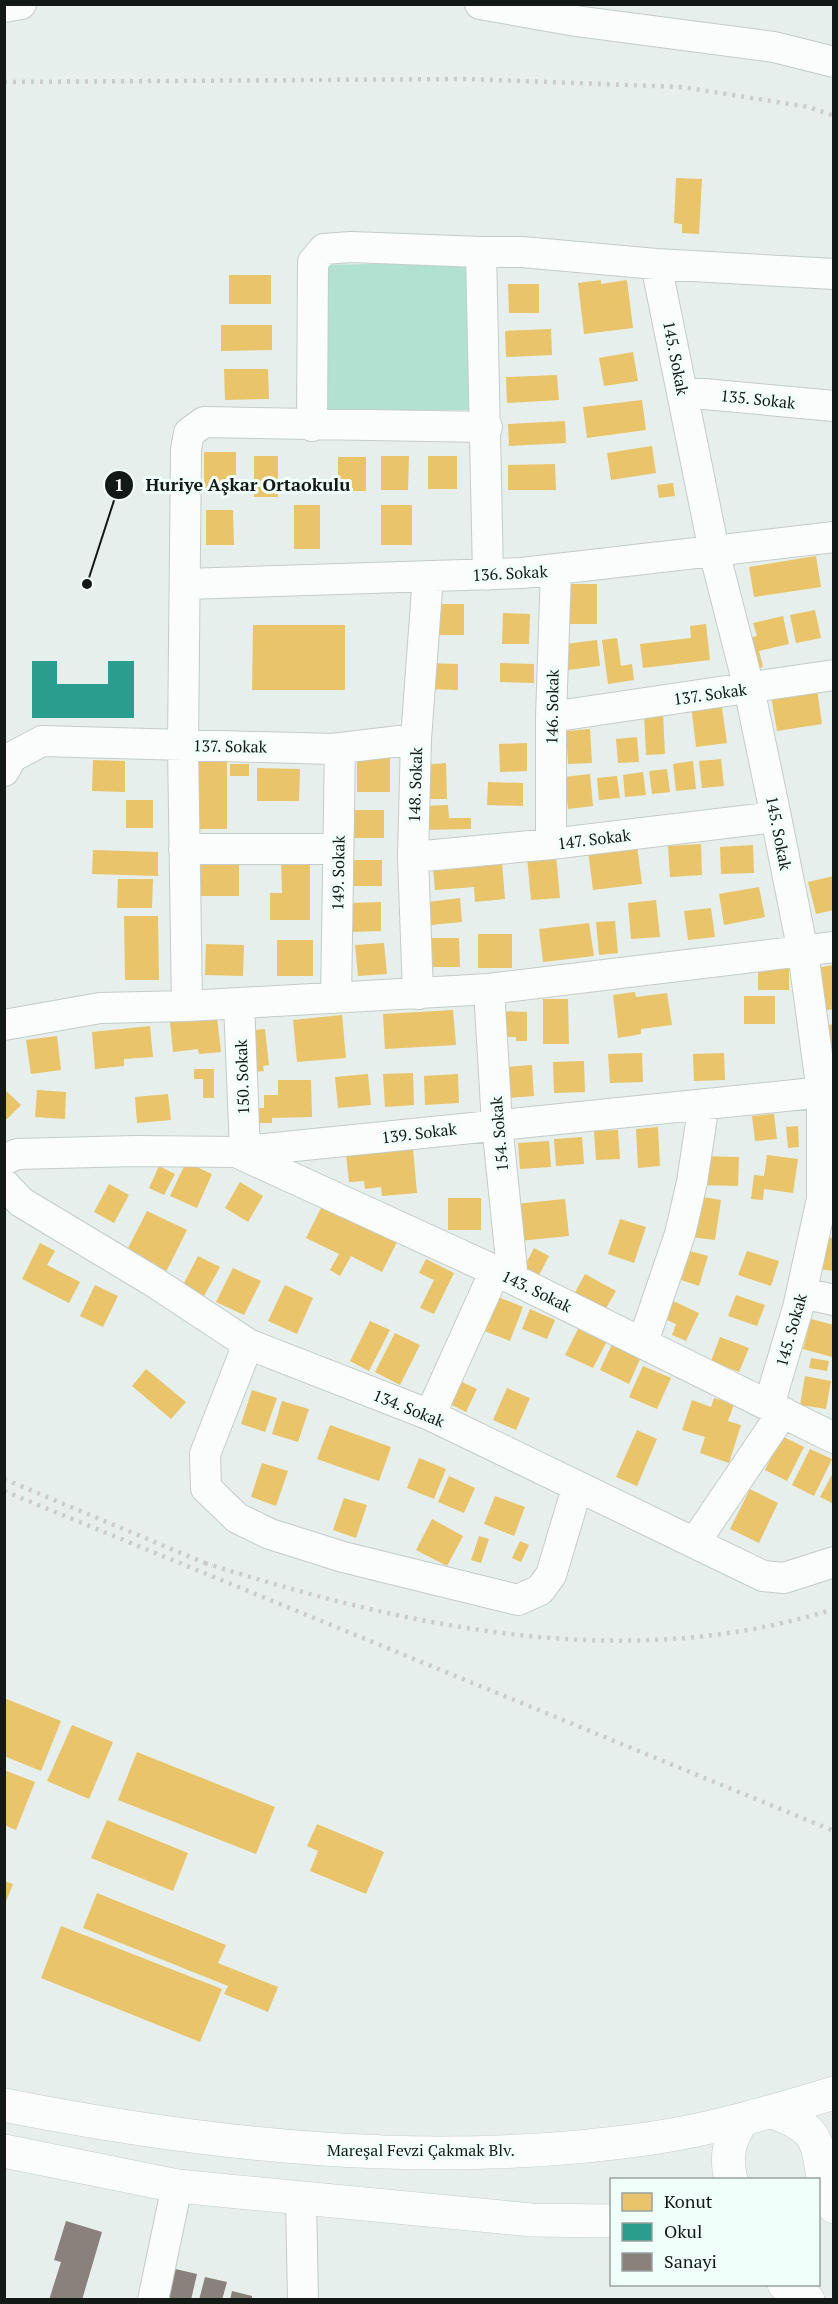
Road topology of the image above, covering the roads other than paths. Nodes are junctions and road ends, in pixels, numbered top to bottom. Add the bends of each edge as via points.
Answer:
1 (21, 4) edge
2 (480, 4) edge
3 (4, 7) edge
4 (834, 62) edge
5 (481, 252) junction
6 (656, 264) junction
7 (834, 274) edge
8 (682, 392) junction
9 (834, 406) edge
10 (312, 426) junction
11 (487, 427) junction
12 (834, 537) edge
13 (714, 551) junction
14 (556, 570) junction
15 (488, 575) junction
16 (428, 576) junction
17 (185, 584) junction
18 (834, 675) edge
19 (749, 688) junction
20 (551, 717) junction
21 (416, 739) junction
22 (183, 746) junction
23 (340, 748) junction
24 (4, 771) edge
25 (776, 817) junction
26 (551, 844) junction
27 (184, 849) junction
28 (338, 849) junction
29 (412, 857) junction
30 (834, 947) edge
31 (803, 952) junction
32 (489, 989) junction
33 (418, 994) junction
34 (336, 998) junction
35 (239, 1003) junction
36 (187, 1006) junction
37 (4, 1026) edge
38 (828, 1092) edge
39 (704, 1104) junction
40 (497, 1124) junction
41 (240, 1151) junction
42 (4, 1160) edge
43 (4, 1184) edge
44 (827, 1210) edge
45 (504, 1275) junction
46 (802, 1293) junction
47 (834, 1300) edge
48 (643, 1342) junction
49 (248, 1344) junction
50 (776, 1408) junction
51 (430, 1415) junction
52 (834, 1438) edge
53 (577, 1488) junction
54 (695, 1542) junction
55 (834, 1562) edge
56 (834, 2093) edge
57 (4, 2105) edge
58 (757, 2116) junction
59 (4, 2151) edge
60 (731, 2178) edge
61 (177, 2186) junction
62 (828, 2196) edge
63 (302, 2198) junction
64 (532, 2220) junction
65 (610, 2221) edge
66 (610, 2235) edge
67 (787, 2286) edge
68 (812, 2286) edge
69 (309, 2297) edge
70 (153, 2300) edge
71 (808, 2300) edge
72 (822, 2300) edge

1 - 3 street
2 - 4 street via 576,21 774,46
5 - 6 street
5 - 10 street via 324,249 313,262
5 - 11 street
6 - 7 street
6 - 8 street, 145. Sokak
8 - 9 street, 135. Sokak
8 - 13 street, 145. Sokak
10 - 11 street
10 - 17 street via 204,422 189,433
11 - 15 street
12 - 13 street, 136. Sokak
13 - 14 street, 136. Sokak
13 - 19 street, 145. Sokak
14 - 15 street, 136. Sokak
14 - 20 street, 146. Sokak
15 - 16 street, 136. Sokak
16 - 17 street, 136. Sokak
16 - 21 street, 148. Sokak
17 - 22 street
18 - 19 street, 137. Sokak
19 - 20 street, 137. Sokak
19 - 25 street, 145. Sokak
20 - 26 street, 146. Sokak
21 - 23 street, 137. Sokak
21 - 29 street, 148. Sokak
22 - 23 street, 137. Sokak
22 - 24 street, 137. Sokak via 42,741 12,757
22 - 27 street
23 - 28 street, 149. Sokak
25 - 26 street, 147. Sokak
25 - 31 street, 145. Sokak
26 - 29 street, 147. Sokak
27 - 28 street
27 - 36 street
28 - 34 street, 149. Sokak
29 - 33 street, 148. Sokak
30 - 31 street
31 - 32 street
31 - 38 street, 145. Sokak
32 - 33 street
32 - 40 street, 154. Sokak
33 - 34 street
34 - 35 street
35 - 36 street
35 - 41 street, 150. Sokak
36 - 37 street via 100,1008
38 - 39 street, 139. Sokak
38 - 44 street, 145. Sokak
39 - 40 street, 139. Sokak
39 - 48 street via 680,1234
40 - 41 street, 139. Sokak
40 - 45 street, 154. Sokak
41 - 42 street, 139. Sokak via 17,1154
41 - 45 street, 143. Sokak
43 - 49 street, 134. Sokak via 21,1202
44 - 46 street, 145. Sokak
45 - 48 street, 143. Sokak
45 - 51 street
46 - 47 street
46 - 50 street, 145. Sokak
48 - 50 street, 143. Sokak
49 - 51 street, 134. Sokak
49 - 53 street via 205,1454 206,1488 237,1518 270,1534 343,1557 518,1600 540,1590 551,1575
50 - 52 street, 143. Sokak
50 - 54 street, 145. Sokak
51 - 53 street, 134. Sokak
53 - 54 street, 134. Sokak
54 - 55 street, 134. Sokak via 773,1578 797,1575
56 - 58 main road, Mareşal Fevzi Çakmak Blv.
57 - 58 main road, Mareşal Fevzi Çakmak Blv. via 90,2121 332,2151 555,2150 655,2138
58 - 60 main road via 730,2140 726,2158
58 - 62 main road via 798,2120 815,2135
59 - 61 main road
61 - 63 main road
61 - 70 street
63 - 64 main road
63 - 69 street
64 - 65 main road
64 - 66 main road
67 - 71 main road
68 - 72 main road

